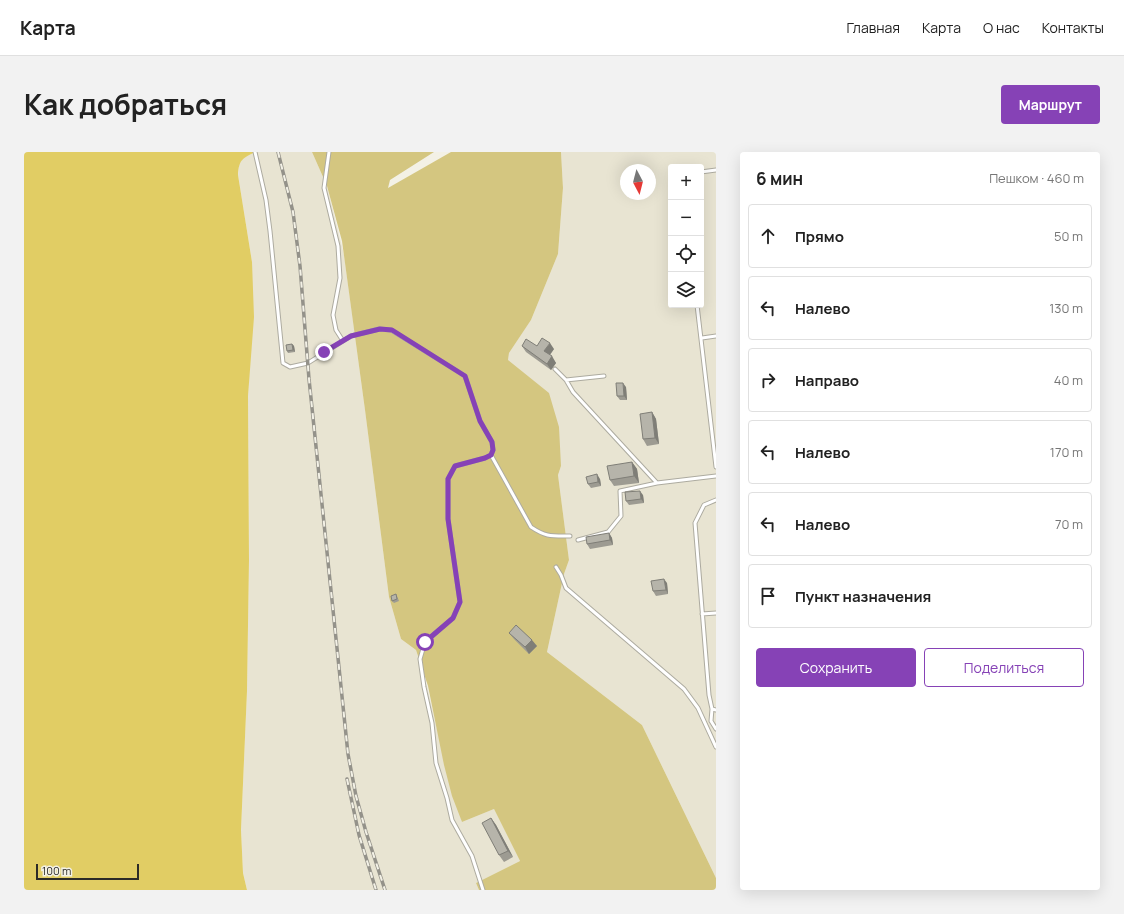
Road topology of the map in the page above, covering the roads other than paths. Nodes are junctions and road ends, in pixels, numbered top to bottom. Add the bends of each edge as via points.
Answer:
1 (255, 152) edge
2 (329, 152) edge
3 (716, 170) edge
4 (704, 172) edge
5 (697, 308) edge
6 (716, 336) edge
7 (702, 338) junction
8 (342, 341) junction
9 (555, 369) dead end
10 (604, 376) dead end
11 (566, 380) junction
12 (491, 455) junction
13 (716, 467) edge
14 (716, 476) edge
15 (657, 483) junction
16 (716, 500) edge
17 (570, 536) dead end
18 (578, 540) dead end
19 (556, 567) dead end
20 (716, 613) edge
21 (702, 614) junction
22 (714, 710) edge
23 (716, 729) edge
24 (716, 746) edge
25 (483, 890) edge

1 - 8 lane via 266,200 284,363 290,367 308,363
2 - 8 lane via 324,188 338,246 340,278 333,315 336,330
3 - 4 lane
5 - 7 lane
6 - 7 lane
7 - 13 lane
8 - 12 lane via 351,336 380,329 392,330 465,376 480,421 492,442
9 - 11 lane
10 - 11 lane
11 - 15 lane via 573,392
12 - 17 lane via 531,527 542,534
12 - 25 lane via 455,466 448,479 448,519 460,602 453,618 425,642 420,659 432,723 436,763 448,798 452,820 472,856
14 - 15 lane
15 - 18 lane via 620,492 621,516 608,532
16 - 21 lane via 704,505 695,523
19 - 24 lane via 566,588 684,689 698,708
20 - 21 lane
21 - 22 lane via 709,695
22 - 23 lane via 711,722

